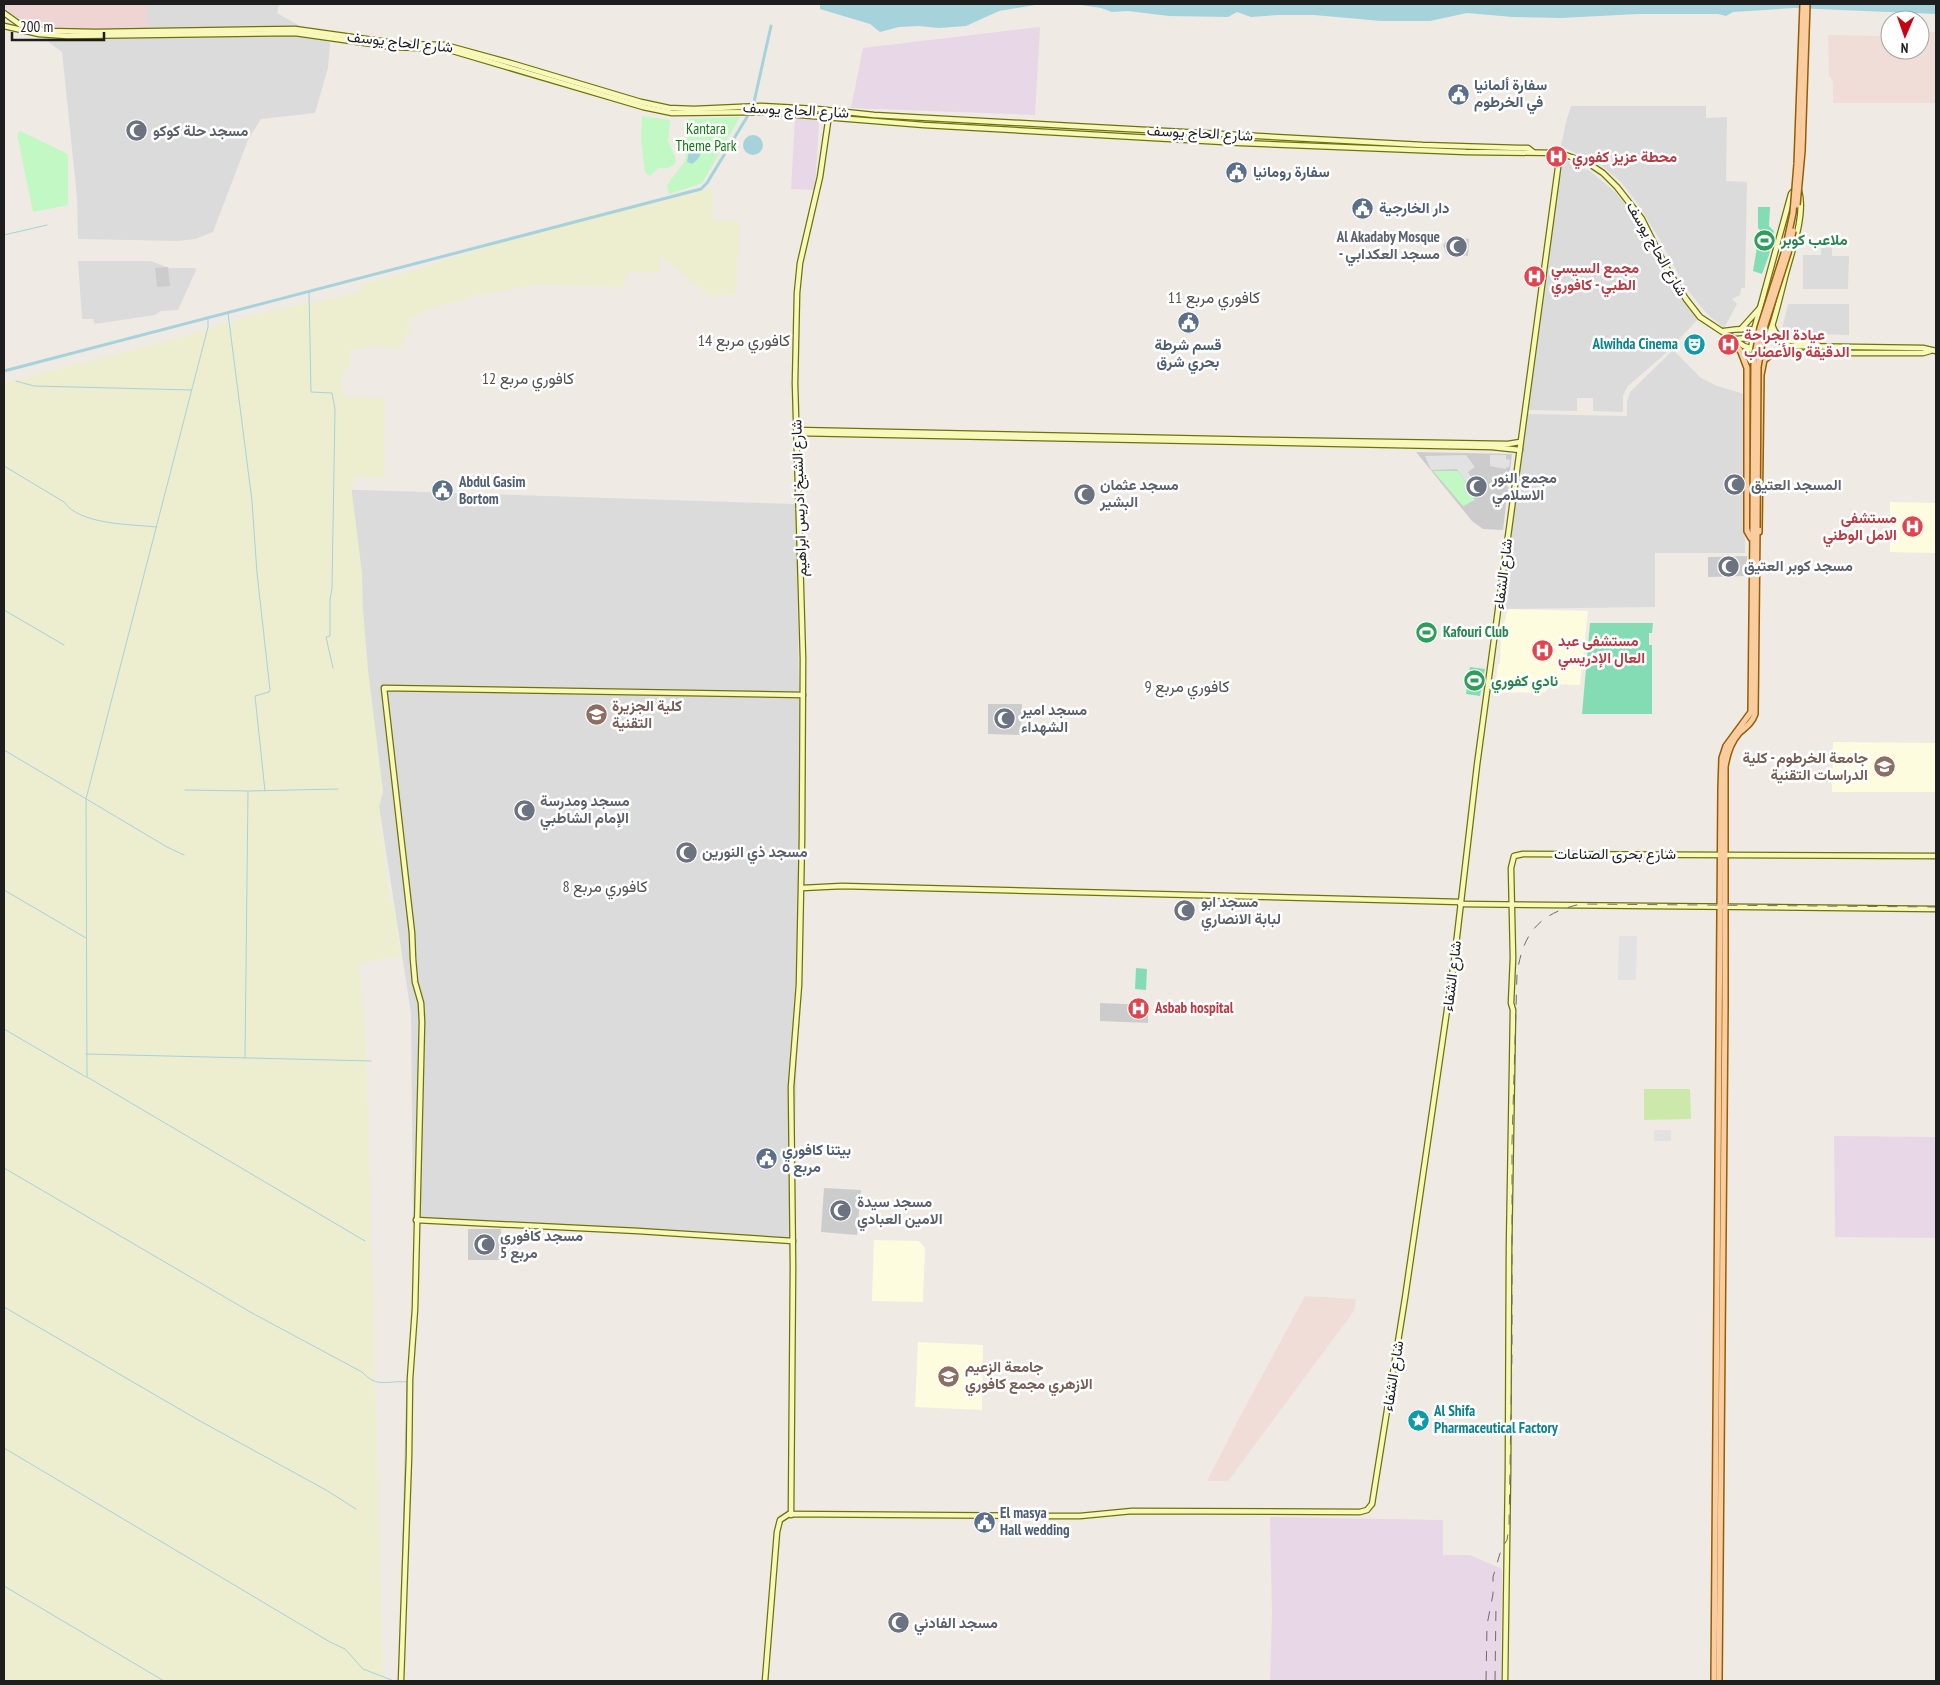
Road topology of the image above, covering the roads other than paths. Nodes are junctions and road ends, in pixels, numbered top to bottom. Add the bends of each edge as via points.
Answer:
1 (1803, 4) edge
2 (1807, 4) edge
3 (4, 13) edge
4 (4, 26) edge
5 (67, 34) junction
6 (829, 114) junction
7 (1032, 124) junction
8 (1031, 132) junction
9 (1307, 138) junction
10 (1307, 146) junction
11 (1533, 152) junction
12 (1560, 153) junction
13 (1797, 189) junction
14 (1760, 308) junction
15 (1772, 326) junction
16 (1741, 329) junction
17 (1754, 330) junction
18 (1724, 332) junction
19 (1768, 335) junction
20 (1733, 338) junction
21 (1752, 339) junction
22 (1825, 347) junction
23 (1751, 350) junction
24 (1930, 351) junction
25 (1936, 351) edge
26 (1774, 353) junction
27 (797, 432) junction
28 (1520, 442) junction
29 (1520, 450) junction
30 (1755, 540) junction
31 (803, 695) junction
32 (1723, 855) junction
33 (1936, 856) edge
34 (802, 888) junction
35 (1460, 903) junction
36 (1512, 905) junction
37 (1722, 907) junction
38 (1936, 909) edge
39 (1722, 1041) junction
40 (416, 1220) junction
41 (792, 1241) junction
42 (791, 1514) junction
43 (401, 1681) edge
44 (766, 1681) edge
45 (1505, 1681) edge
46 (1714, 1681) edge
47 (1719, 1681) edge

1 - 13 main road, bridge
2 - 13 main road, bridge via 1802,151
3 - 5 street via 27,28
4 - 5 street via 39,34
5 - 6 street, شارع الحاج يوسف via 308,34 393,48 454,51 667,112
6 - 7 street, شارع الحاج يوسف
6 - 8 street, شارع الحاج يوسف via 924,125
6 - 27 street, شارع الشيخ ادريس ابراهيم via 820,178 799,269
7 - 8 street
7 - 9 street, شارع الحاج يوسف
8 - 10 street, شارع الحاج يوسف
9 - 10 street
9 - 11 street, شارع الحاج يوسف via 1528,148
10 - 11 street, شارع الحاج يوسف
11 - 12 street, شارع الحاج يوسف
12 - 18 street, شارع الحاج يوسف via 1604,172 1626,196 1686,300 1700,317
12 - 28 street, شارع الشفاء
13 - 14 street via 1791,194
13 - 15 street via 1801,198 1796,234
13 - 30 main road, bridge via 1789,250 1765,325 1758,367
14 - 16 street
14 - 17 street
15 - 19 street
15 - 22 street via 1784,339
16 - 17 street, شارع الحاج يوسف
16 - 18 street, شارع الحاج يوسف
17 - 19 street, شارع الحاج يوسف
17 - 21 street
18 - 20 street, شارع الحاج يوسف
19 - 21 street
19 - 22 street, شارع الحاج يوسف via 1790,346
20 - 21 street
20 - 23 street, شارع الحاج يوسف
20 - 30 main road via 1748,368 1747,528
21 - 23 street
22 - 24 street, شارع الحاج يوسف via 1922,348
23 - 26 street, شارع الحاج يوسف
24 - 25 street, شارع الحاج يوسف
24 - 26 street, شارع الحاج يوسف
26 - 30 main road via 1764,360 1761,375 1760,532
27 - 28 street
27 - 29 street
27 - 31 street, شارع الشيخ ادريس ابراهيم
28 - 29 street, شارع الشفاء
29 - 35 street, شارع الشفاء
30 - 32 main road via 1755,714 1728,751
31 - 34 street, شارع الشيخ ادريس ابراهيم
31 - 40 street via 384,688 413,959 421,1003
32 - 33 street, شارع بحرى الصناعات
32 - 36 street, شارع بحرى الصناعات via 1514,856 1511,864
32 - 37 main road
34 - 35 street via 842,886
34 - 41 street, شارع الشيخ ادريس ابراهيم via 791,1087
35 - 36 street
35 - 42 street, شارع الشفاء via 1408,1279 1370,1508 1360,1512 1132,1511 1080,1516
36 - 37 street
36 - 45 street, شارع بحرى الصناعات
37 - 38 street
37 - 39 main road
39 - 46 main road
39 - 47 main road
40 - 41 street
40 - 43 street
41 - 42 street, شارع الشيخ ادريس ابراهيم
42 - 44 street via 778,1524

